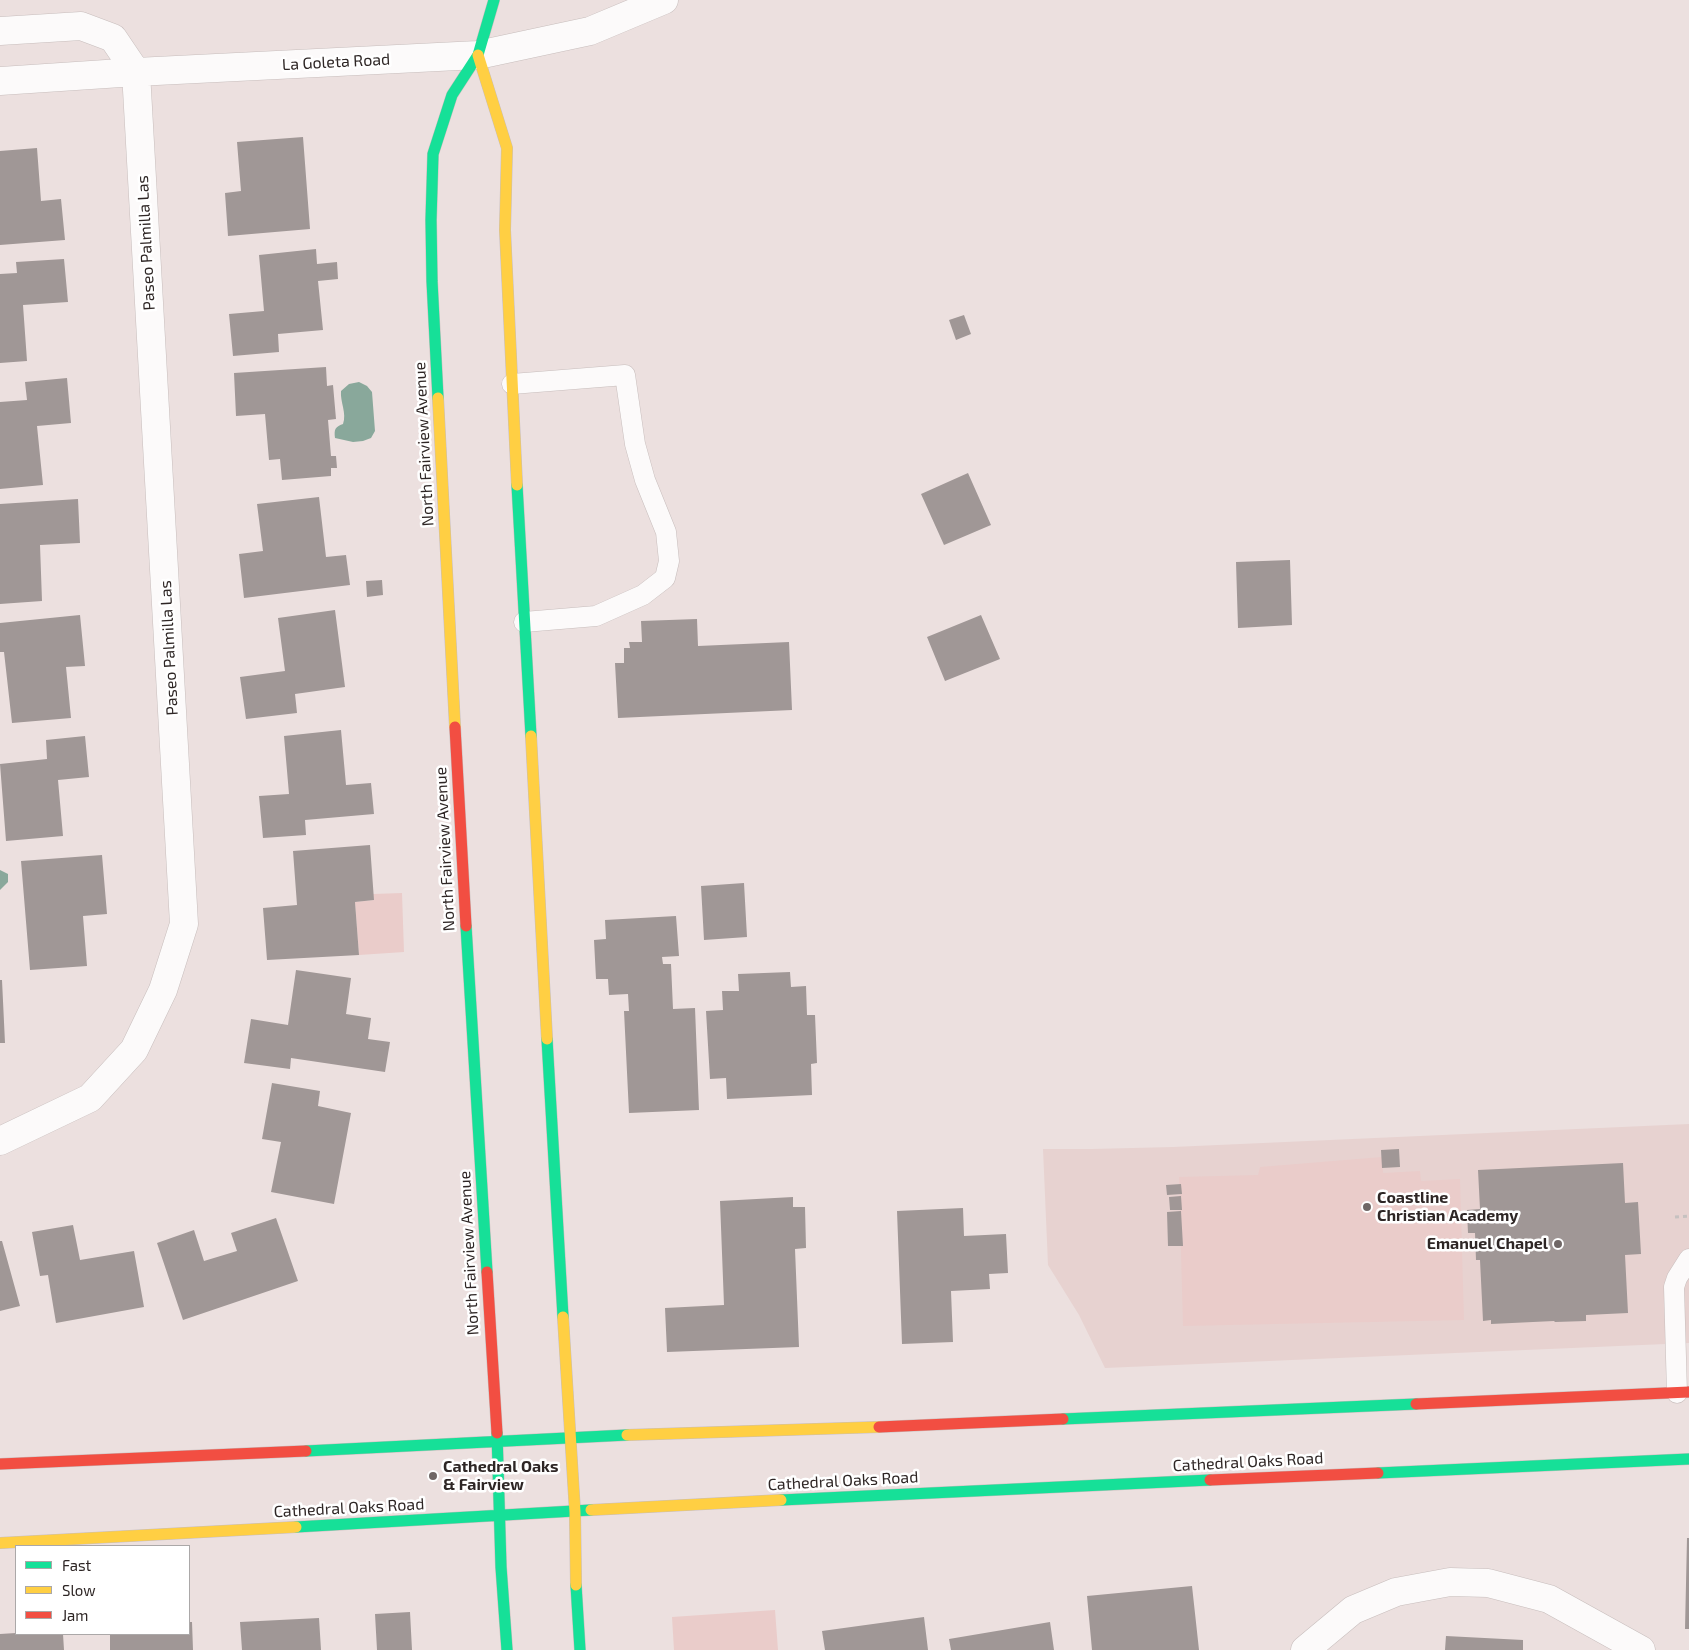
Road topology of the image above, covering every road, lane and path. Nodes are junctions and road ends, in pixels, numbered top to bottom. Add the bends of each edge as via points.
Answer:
1 (494, 0) edge
2 (664, 0) edge
3 (0, 31) edge
4 (478, 56) junction
5 (136, 72) junction
6 (0, 81) edge
7 (512, 384) junction
8 (524, 622) junction
9 (0, 1141) edge
10 (1689, 1216) edge
11 (1675, 1217) dead end
12 (1689, 1259) edge
13 (1683, 1392) edge
14 (571, 1437) junction
15 (497, 1442) junction
16 (1689, 1459) edge
17 (0, 1464) edge
18 (575, 1512) junction
19 (500, 1515) junction
20 (0, 1543) edge
21 (507, 1650) edge
22 (580, 1650) edge
23 (1305, 1650) edge
24 (1642, 1650) edge

1 - 4 main road, North Fairview Avenue
2 - 4 street, La Goleta Road via 590,31
3 - 5 street via 81,26 113,38
4 - 5 street, La Goleta Road
4 - 7 main road via 507,148 505,230
4 - 15 main road, North Fairview Avenue via 452,95 433,154 432,273 459,814
5 - 6 street, La Goleta Road
5 - 9 street, Paseo Palmilla Las via 184,924 163,990 134,1050 90,1098
7 - 8 main road
7 - 8 lane via 625,375 635,444 645,480 666,532 669,561 665,578 643,595 596,616
8 - 14 main road
10 - 11 path
12 - 13 lane via 1674,1286
13 - 14 main road
14 - 15 main road
14 - 18 main road
15 - 17 main road
15 - 19 main road, North Fairview Avenue
16 - 18 main road, Cathedral Oaks Road via 827,1497
18 - 19 main road, Cathedral Oaks Road
18 - 22 main road
19 - 20 main road, Cathedral Oaks Road
19 - 21 main road, North Fairview Avenue
23 - 24 street via 1353,1610 1396,1592 1450,1582 1488,1583 1549,1599

